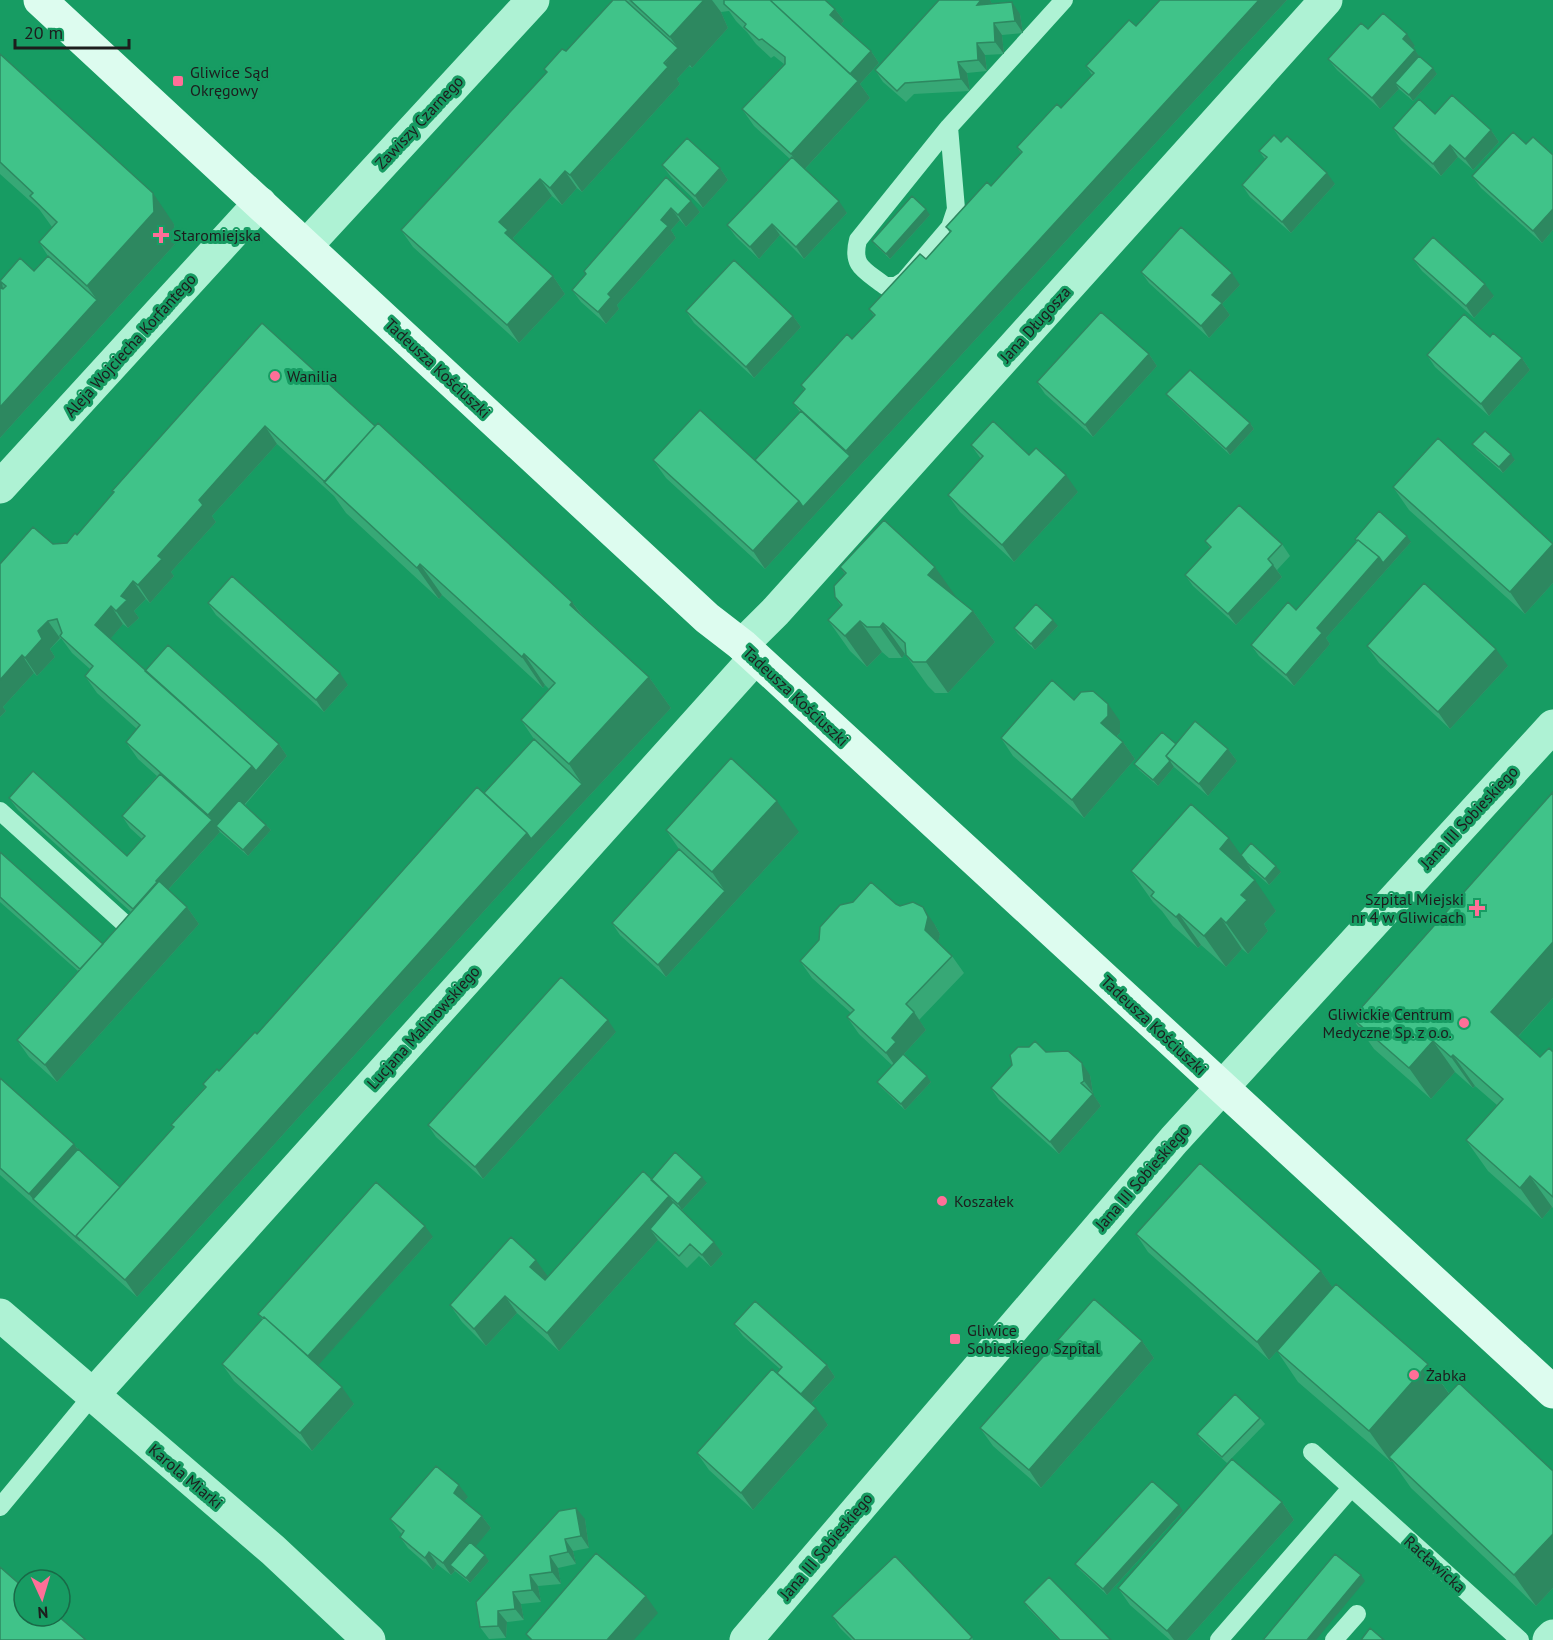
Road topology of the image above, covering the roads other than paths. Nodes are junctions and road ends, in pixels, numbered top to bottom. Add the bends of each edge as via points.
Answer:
1 (40, 0) edge
2 (533, 0) edge
3 (1064, 0) edge
4 (1326, 0) edge
5 (949, 127) junction
6 (260, 203) junction
7 (307, 245) junction
8 (0, 487) edge
9 (748, 652) junction
10 (1553, 726) edge
11 (0, 811) edge
12 (125, 924) edge
13 (1221, 1087) junction
14 (0, 1316) edge
15 (1553, 1392) edge
16 (92, 1396) junction
17 (1312, 1452) dead end
18 (1351, 1488) junction
19 (0, 1507) edge
20 (1357, 1614) dead end
21 (1553, 1636) edge
22 (369, 1640) edge
23 (747, 1640) edge
24 (1219, 1640) edge
25 (1334, 1640) edge
26 (1520, 1640) edge
27 (1549, 1640) edge

1 - 6 street, Tadeusza Kościuszki
2 - 7 street, Zawiszy Czarnego
3 - 5 lane
4 - 9 street, Jana Długosza via 776,611
5 - 5 lane via 858,240 854,254 859,265 885,286 904,281 950,227 956,209
6 - 7 street, Tadeusza Kościuszki
6 - 8 street, Aleja Wojciecha Korfantego
7 - 9 street, Tadeusza Kościuszki
9 - 13 street, Tadeusza Kościuszki
9 - 16 street, Lucjana Malinowskiego
10 - 13 street, Jana III Sobieskiego
11 - 12 lane
13 - 15 street, Tadeusza Kościuszki
13 - 23 street, Jana III Sobieskiego
14 - 16 street, Karola Miarki
16 - 19 lane
16 - 22 street, Karola Miarki via 273,1550
17 - 18 lane, Racławicka
18 - 24 lane
18 - 26 lane, Racławicka
20 - 25 lane
21 - 27 street

